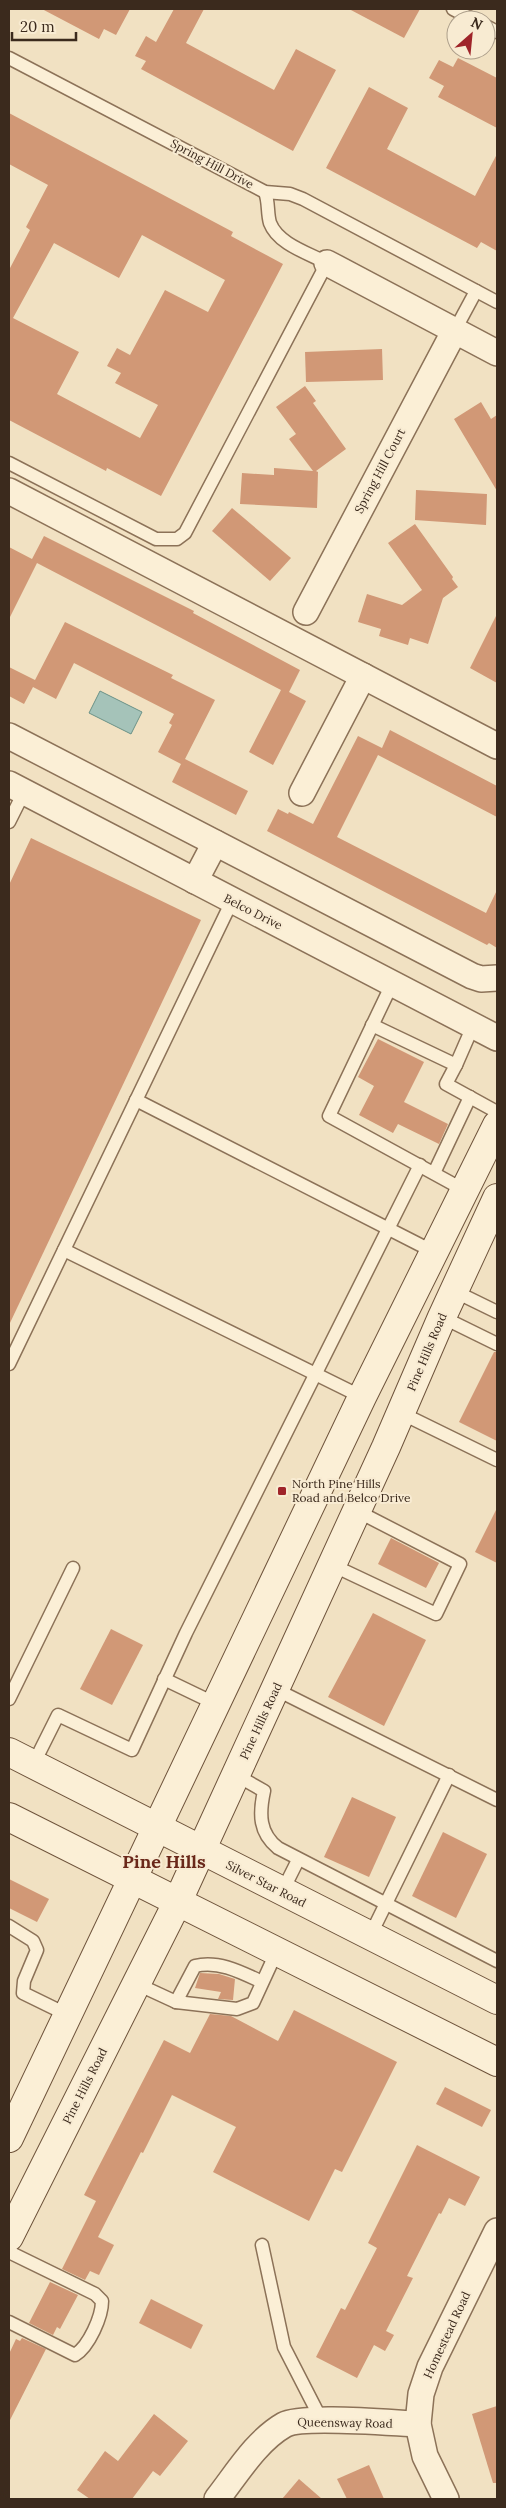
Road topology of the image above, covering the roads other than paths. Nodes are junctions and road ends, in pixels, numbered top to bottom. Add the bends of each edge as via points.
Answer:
1 (9, 58) edge
2 (265, 192) junction
3 (327, 263) junction
4 (476, 291) junction
5 (497, 302) edge
6 (455, 330) junction
7 (497, 353) edge
8 (9, 463) edge
9 (9, 491) edge
10 (306, 612) dead end
11 (363, 676) junction
12 (9, 736) edge
13 (497, 746) edge
14 (16, 788) edge
15 (302, 793) dead end
16 (9, 822) edge
17 (215, 843) junction
18 (195, 881) junction
19 (232, 901) junction
20 (497, 978) edge
21 (392, 984) junction
22 (372, 1025) junction
23 (473, 1026) junction
24 (497, 1038) edge
25 (456, 1065) junction
26 (470, 1097) junction
27 (136, 1100) junction
28 (497, 1112) edge
29 (497, 1125) edge
30 (420, 1166) junction
31 (434, 1173) junction
32 (464, 1190) junction
33 (497, 1198) edge
34 (387, 1228) junction
35 (491, 1228) edge
36 (64, 1250) junction
37 (434, 1252) junction
38 (454, 1291) junction
39 (497, 1312) edge
40 (442, 1317) junction
41 (497, 1344) edge
42 (9, 1364) edge
43 (314, 1374) junction
44 (362, 1397) junction
45 (401, 1413) junction
46 (497, 1460) edge
47 (357, 1510) junction
48 (332, 1565) junction
49 (73, 1568) dead end
50 (164, 1679) junction
51 (275, 1689) junction
52 (9, 1699) edge
53 (216, 1704) junction
54 (9, 1752) edge
55 (34, 1765) junction
56 (449, 1775) junction
57 (236, 1776) junction
58 (497, 1800) edge
59 (9, 1818) edge
60 (157, 1828) junction
61 (201, 1851) junction
62 (298, 1860) junction
63 (132, 1880) junction
64 (282, 1892) junction
65 (177, 1903) junction
66 (386, 1905) junction
67 (9, 1926) edge
68 (370, 1936) junction
69 (276, 1952) junction
70 (497, 1962) edge
71 (325, 1976) junction
72 (262, 1982) junction
73 (137, 1984) junction
74 (497, 2000) edge
75 (176, 2002) junction
76 (68, 2015) junction
77 (497, 2042) edge
78 (497, 2062) edge
79 (11, 2126) edge
80 (497, 2231) edge
81 (9, 2237) edge
82 (262, 2245) dead end
83 (9, 2252) edge
84 (9, 2322) edge
85 (322, 2420) junction
86 (418, 2424) junction
87 (217, 2499) edge
88 (446, 2499) edge

1 - 2 lane, Spring Hill Drive
2 - 3 lane via 270,222 281,239
2 - 4 lane, Spring Hill Drive via 290,194 303,199
3 - 6 street
3 - 8 lane via 190,526 177,539 156,540
4 - 5 lane, Spring Hill Drive
4 - 6 lane
6 - 7 street
6 - 10 street, Spring Hill Court
9 - 11 street
11 - 13 street
11 - 15 street
12 - 17 street
14 - 16 lane
14 - 18 street, Belco Drive
17 - 18 street
17 - 20 street via 472,976
18 - 19 street, Belco Drive
19 - 21 street, Belco Drive
19 - 27 lane
21 - 22 lane
21 - 23 street, Belco Drive
22 - 25 lane
22 - 30 lane via 329,1116
23 - 24 street, Belco Drive
23 - 25 lane
25 - 26 lane via 446,1084
26 - 28 lane
26 - 31 lane
27 - 34 lane
27 - 36 lane
29 - 32 main road
30 - 31 lane
30 - 34 lane
31 - 32 lane
32 - 37 main road
33 - 35 main road, Pine Hills Road
34 - 37 lane
34 - 43 lane
35 - 38 main road, Pine Hills Road
36 - 42 lane
36 - 43 lane
37 - 44 main road
38 - 39 lane
38 - 40 main road, Pine Hills Road
40 - 41 lane
40 - 45 main road, Pine Hills Road
43 - 44 lane
43 - 50 lane
44 - 53 main road
45 - 46 lane
45 - 47 main road, Pine Hills Road
47 - 48 main road, Pine Hills Road
47 - 48 lane via 460,1564 436,1614
48 - 51 main road, Pine Hills Road
49 - 52 lane
50 - 53 lane
50 - 55 lane via 132,1750 58,1715
51 - 56 lane
51 - 57 main road, Pine Hills Road
53 - 60 main road
54 - 55 main road, Silver Star Road
55 - 60 main road, Silver Star Road
56 - 58 lane
56 - 66 lane
57 - 61 main road, Pine Hills Road
57 - 62 lane via 264,1791 260,1809 262,1828 269,1840
59 - 63 main road
60 - 61 main road, Silver Star Road
60 - 63 main road
61 - 64 main road, Silver Star Road
61 - 65 main road, Pine Hills Road
62 - 64 lane
62 - 66 lane
63 - 65 main road
63 - 76 main road
64 - 68 main road, Silver Star Road
65 - 69 main road
65 - 73 main road, Pine Hills Road
66 - 68 lane
66 - 70 lane
67 - 76 lane via 34,1941 37,1950 24,1981 23,1993
68 - 74 main road, Silver Star Road
69 - 71 main road
69 - 72 lane
71 - 77 main road
71 - 78 main road
72 - 75 lane via 253,2002 237,2009
72 - 75 lane via 236,1969 206,1963 195,1966
73 - 75 lane
73 - 81 main road, Pine Hills Road
76 - 79 main road
80 - 86 street, Homestead Road via 430,2367 421,2394
82 - 85 lane via 284,2347
83 - 84 lane via 95,2294 102,2301 102,2310 82,2350 75,2355
85 - 86 street, Queensway Road
85 - 87 street, Queensway Road via 297,2421 275,2431
86 - 88 street, Homestead Road via 425,2456

